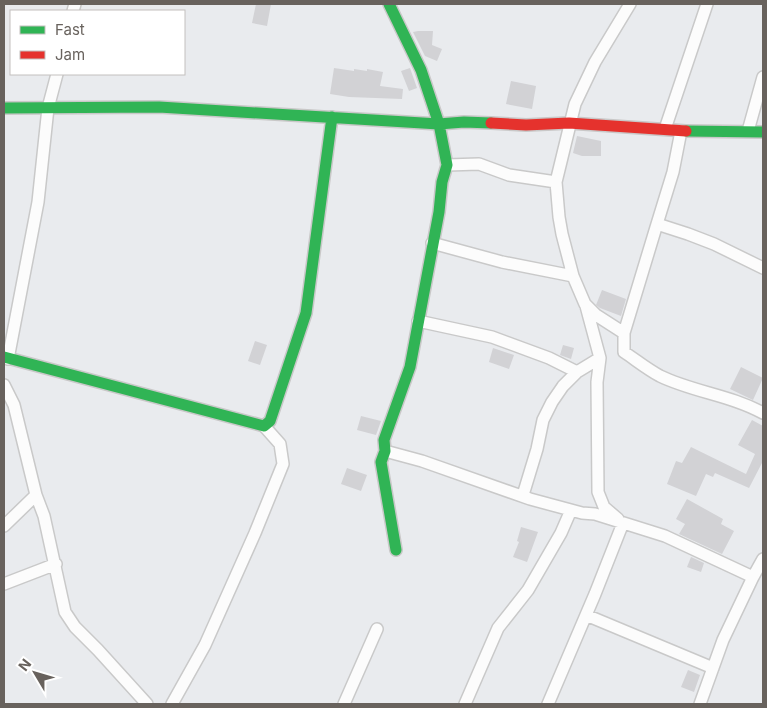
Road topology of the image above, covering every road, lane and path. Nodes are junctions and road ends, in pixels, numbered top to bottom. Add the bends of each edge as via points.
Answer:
1 (388, 4) edge
2 (630, 4) edge
3 (707, 4) edge
4 (57, 75) edge
5 (763, 77) edge
6 (4, 108) edge
7 (48, 108) junction
8 (332, 117) junction
9 (569, 123) junction
10 (439, 124) junction
11 (665, 129) junction
12 (681, 131) junction
13 (748, 131) junction
14 (763, 132) edge
15 (447, 165) junction
16 (556, 182) junction
17 (657, 224) junction
18 (432, 243) junction
19 (763, 268) edge
20 (573, 276) junction
21 (585, 304) junction
22 (418, 321) junction
23 (624, 332) junction
24 (6, 358) edge
25 (600, 358) junction
26 (577, 372) junction
27 (4, 384) edge
28 (763, 413) edge
29 (264, 426) junction
30 (385, 451) junction
31 (36, 495) junction
32 (523, 495) junction
33 (571, 510) junction
34 (623, 523) junction
35 (4, 526) edge
36 (396, 550) dead end
37 (763, 562) edge
38 (56, 564) junction
39 (753, 577) junction
40 (4, 584) edge
41 (586, 615) junction
42 (377, 629) dead end
43 (712, 668) junction
44 (147, 704) edge
45 (172, 704) edge
46 (344, 704) edge
47 (465, 704) edge
48 (548, 704) edge
49 (700, 704) edge

1 - 10 street via 421,70
2 - 9 street via 595,62
3 - 11 street
4 - 7 street
5 - 13 street
6 - 7 street
7 - 8 street via 159,107
7 - 24 street via 38,202
8 - 10 street
8 - 29 street via 306,313 270,421
9 - 10 street
9 - 11 street
9 - 16 street
10 - 15 street
11 - 12 street
12 - 13 street
12 - 17 street
13 - 14 street
15 - 16 street via 479,164 509,175
15 - 18 street
16 - 20 street via 559,217
17 - 19 street via 714,244
17 - 23 street
18 - 20 street via 502,262
18 - 22 street
20 - 21 street
21 - 23 street via 596,315
21 - 25 street
22 - 26 street via 492,337
22 - 30 street via 410,367 384,440
23 - 28 street via 624,352 644,367 661,376 734,399
24 - 29 street
25 - 26 street
25 - 34 street via 596,382 598,492 604,507
26 - 32 street via 563,386 543,420
27 - 31 street via 14,405
29 - 45 street via 280,444 283,464 205,645
30 - 32 street
30 - 36 street via 381,462
31 - 35 street
31 - 38 street
32 - 33 street
33 - 34 street
33 - 47 street via 528,590 498,628
34 - 39 street via 665,536
34 - 41 street
37 - 39 street
38 - 40 street
38 - 44 street via 65,612 70,620
39 - 43 street
41 - 43 street
41 - 48 street
42 - 46 street
43 - 49 street

